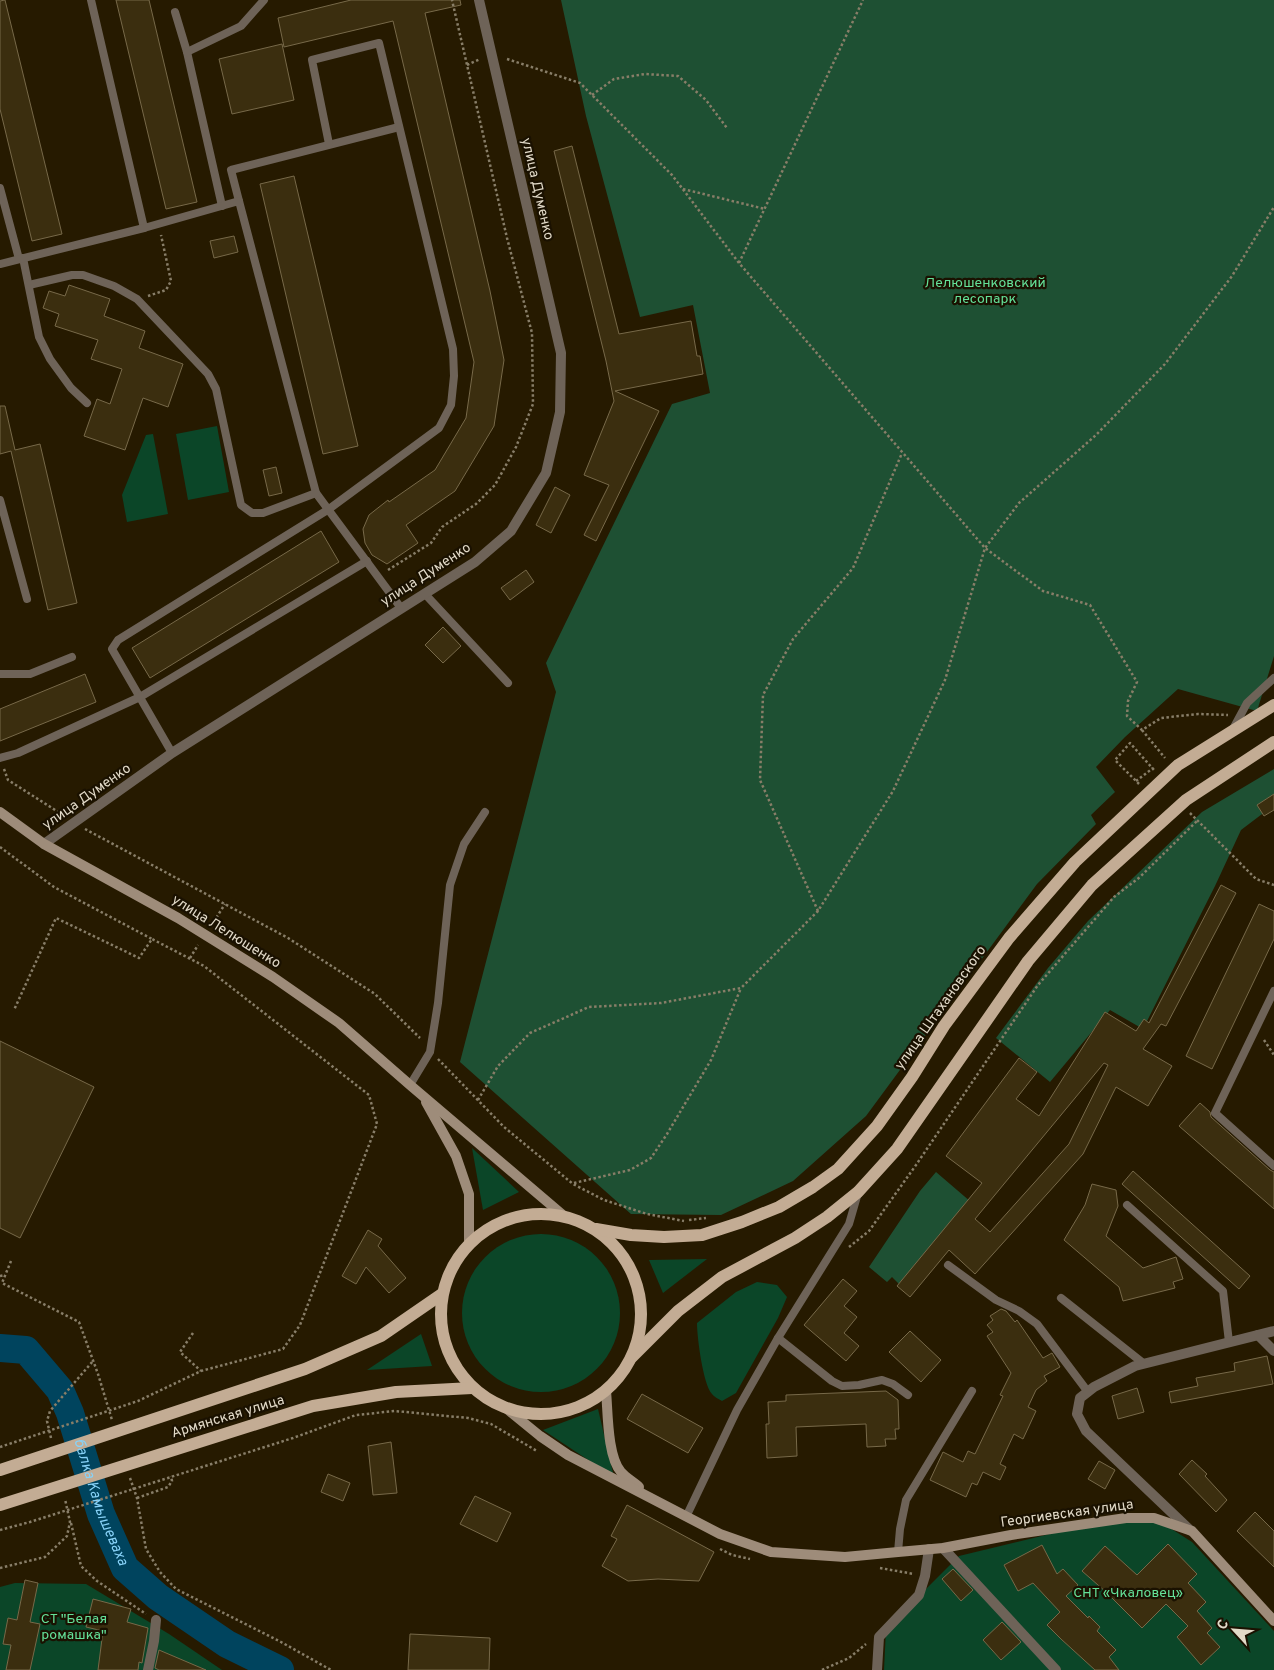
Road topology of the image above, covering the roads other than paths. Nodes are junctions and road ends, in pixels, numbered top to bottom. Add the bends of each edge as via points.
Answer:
1 (91, 0) edge
2 (264, 0) edge
3 (479, 0) edge
4 (175, 12) dead end
5 (187, 52) junction
6 (399, 127) junction
7 (329, 144) junction
8 (0, 188) edge
9 (239, 201) junction
10 (222, 206) junction
11 (144, 228) junction
12 (21, 259) junction
13 (0, 264) edge
14 (29, 285) junction
15 (87, 403) dead end
16 (316, 493) junction
17 (0, 500) edge
18 (329, 509) junction
19 (367, 561) junction
20 (425, 594) junction
21 (27, 599) dead end
22 (401, 608) junction
23 (72, 657) dead end
24 (0, 674) edge
25 (1274, 678) edge
26 (508, 683) dead end
27 (140, 697) junction
28 (1274, 706) edge
29 (1232, 730) junction
30 (1274, 742) edge
31 (172, 753) junction
32 (0, 758) edge
33 (0, 812) edge
34 (486, 812) dead end
35 (44, 844) junction
36 (1274, 991) edge
37 (410, 1086) junction
38 (423, 1097) junction
39 (1274, 1166) edge
40 (858, 1192) junction
41 (1127, 1205) dead end
42 (564, 1216) junction
43 (596, 1229) junction
44 (469, 1244) junction
45 (948, 1265) dead end
46 (442, 1294) junction
47 (1061, 1298) dead end
48 (1274, 1332) edge
49 (1258, 1335) junction
50 (778, 1338) junction
51 (1229, 1342) junction
52 (1274, 1351) edge
53 (632, 1357) junction
54 (1143, 1364) junction
55 (472, 1388) junction
56 (606, 1391) junction
57 (972, 1391) dead end
58 (1088, 1392) junction
59 (908, 1395) dead end
60 (507, 1409) junction
61 (6, 1468) edge
62 (658, 1502) junction
63 (0, 1506) edge
64 (686, 1517) junction
65 (1192, 1531) junction
66 (943, 1548) junction
67 (929, 1549) junction
68 (898, 1552) junction
69 (156, 1620) road end
70 (1274, 1621) edge
71 (148, 1670) edge
72 (876, 1670) edge
73 (1056, 1670) edge

1 - 11 lane
2 - 5 lane via 241,26
3 - 20 street, улица Думенко via 561,353 560,412 546,474 511,531 475,562
4 - 5 lane
5 - 10 lane
6 - 7 lane
6 - 7 lane via 379,43 312,60
6 - 18 lane via 453,349 450,405 439,428
7 - 9 lane via 231,170
8 - 12 lane
9 - 10 lane
9 - 16 lane
10 - 11 lane
11 - 12 lane
12 - 13 lane
12 - 14 lane
14 - 15 lane via 39,337 71,388
14 - 16 lane via 83,275 114,286 137,299 208,374 216,389 241,505 252,513 263,513
16 - 18 lane
17 - 21 lane
18 - 19 lane
18 - 27 lane via 118,640 112,649
19 - 22 lane
19 - 27 lane
20 - 22 street, улица Думенко
20 - 26 lane
22 - 31 street, улица Думенко
23 - 24 lane via 30,674
25 - 29 lane via 1247,703
27 - 31 lane
27 - 32 lane via 18,754
28 - 29 main road, улица Штахановского
29 - 43 main road, улица Штахановского via 1178,765 1075,862 1009,938 944,1026 877,1126 838,1169 779,1207 702,1235 664,1237
30 - 40 main road via 1186,800 1092,886 1028,961 897,1149
31 - 35 street, улица Думенко
33 - 35 street, улица Лелюшенко
34 - 37 lane via 464,844 450,885 440,994 430,1052
35 - 37 street, улица Лелюшенко via 178,918 273,977 339,1023
36 - 39 lane via 1215,1113
37 - 38 street, улица Лелюшенко
38 - 42 street, улица Лелюшенко
38 - 44 street via 456,1156 469,1194
40 - 50 lane via 849,1224
40 - 53 main road via 795,1238 722,1277 678,1311
41 - 51 lane via 1222,1291
42 - 43 main road
42 - 44 main road via 535,1213 504,1220
43 - 53 main road via 622,1254 638,1287 642,1322
44 - 46 main road via 450,1272
45 - 58 lane via 996,1300 1037,1324
46 - 55 main road via 440,1321 446,1347 456,1368
46 - 61 main road, Армянская улица via 381,1336 305,1369
47 - 54 lane
48 - 49 street
49 - 51 street
49 - 52 street
50 - 59 lane via 842,1386 882,1380
50 - 64 lane via 737,1410
51 - 54 street
53 - 56 main road
54 - 58 street
55 - 60 main road
55 - 63 main road, Армянская улица via 396,1392 313,1406
56 - 60 main road via 578,1407 548,1415
56 - 62 street via 608,1431 614,1460 620,1472
57 - 68 lane via 906,1500
58 - 65 street, Георгиевская улица via 1080,1398 1077,1414 1086,1431
60 - 62 street via 568,1455
62 - 64 street, Георгиевская улица
64 - 68 street, Георгиевская улица via 720,1534 771,1552 845,1557
65 - 66 street, Георгиевская улица via 1154,1518 1126,1518
65 - 70 street
66 - 67 street, Георгиевская улица
66 - 73 street
67 - 68 street, Георгиевская улица
67 - 72 street via 919,1595 879,1637
69 - 71 street

